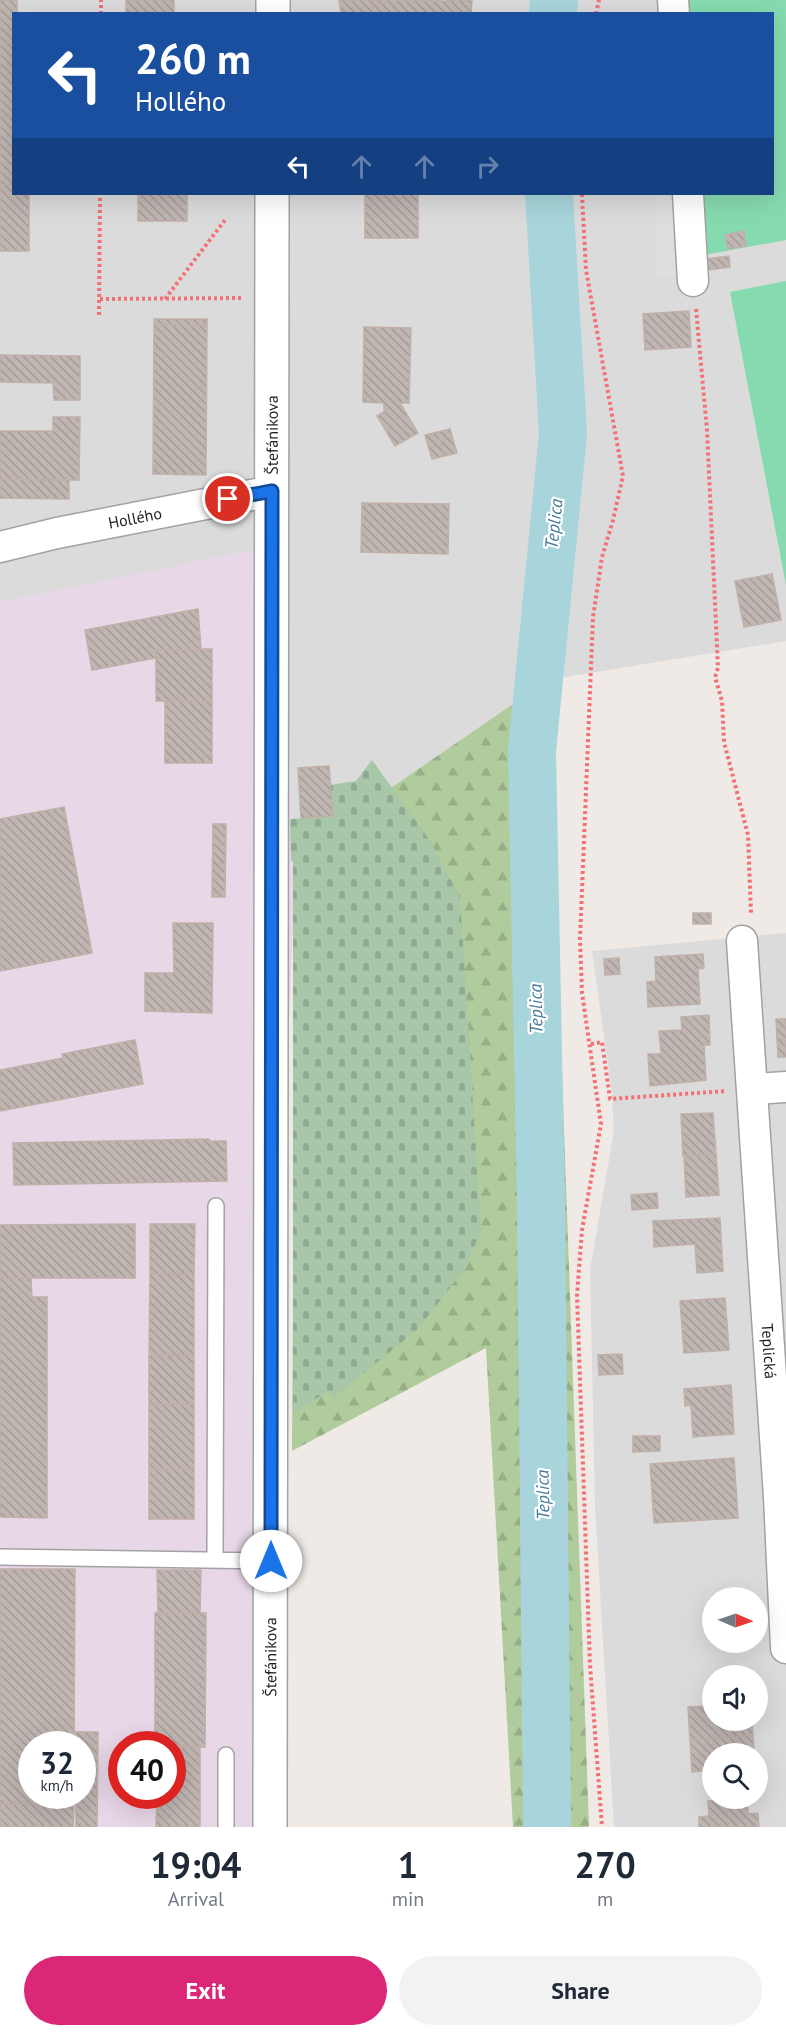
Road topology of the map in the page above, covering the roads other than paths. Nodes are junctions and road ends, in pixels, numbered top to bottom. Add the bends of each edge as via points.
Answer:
1 (272, 195) edge
2 (688, 195) edge
3 (693, 281) road end
4 (272, 491) junction
5 (0, 547) edge
6 (742, 941) road end
7 (786, 1087) edge
8 (753, 1089) junction
9 (216, 1206) dead end
10 (779, 1409) edge
11 (782, 1497) edge
12 (0, 1557) edge
13 (215, 1560) junction
14 (271, 1561) junction
15 (786, 1648) edge
16 (226, 1755) dead end
17 (226, 1827) edge
18 (270, 1827) edge

1 - 4 street, Štefánikova
2 - 3 street
4 - 5 street, Hollého via 57,532
4 - 14 street, Štefánikova
6 - 8 street, Teplická
7 - 8 street
8 - 10 street, Teplická
9 - 13 lane
10 - 11 street, Teplická
11 - 15 street, Teplická
12 - 13 lane
13 - 14 lane
14 - 18 street, Štefánikova
16 - 17 lane

